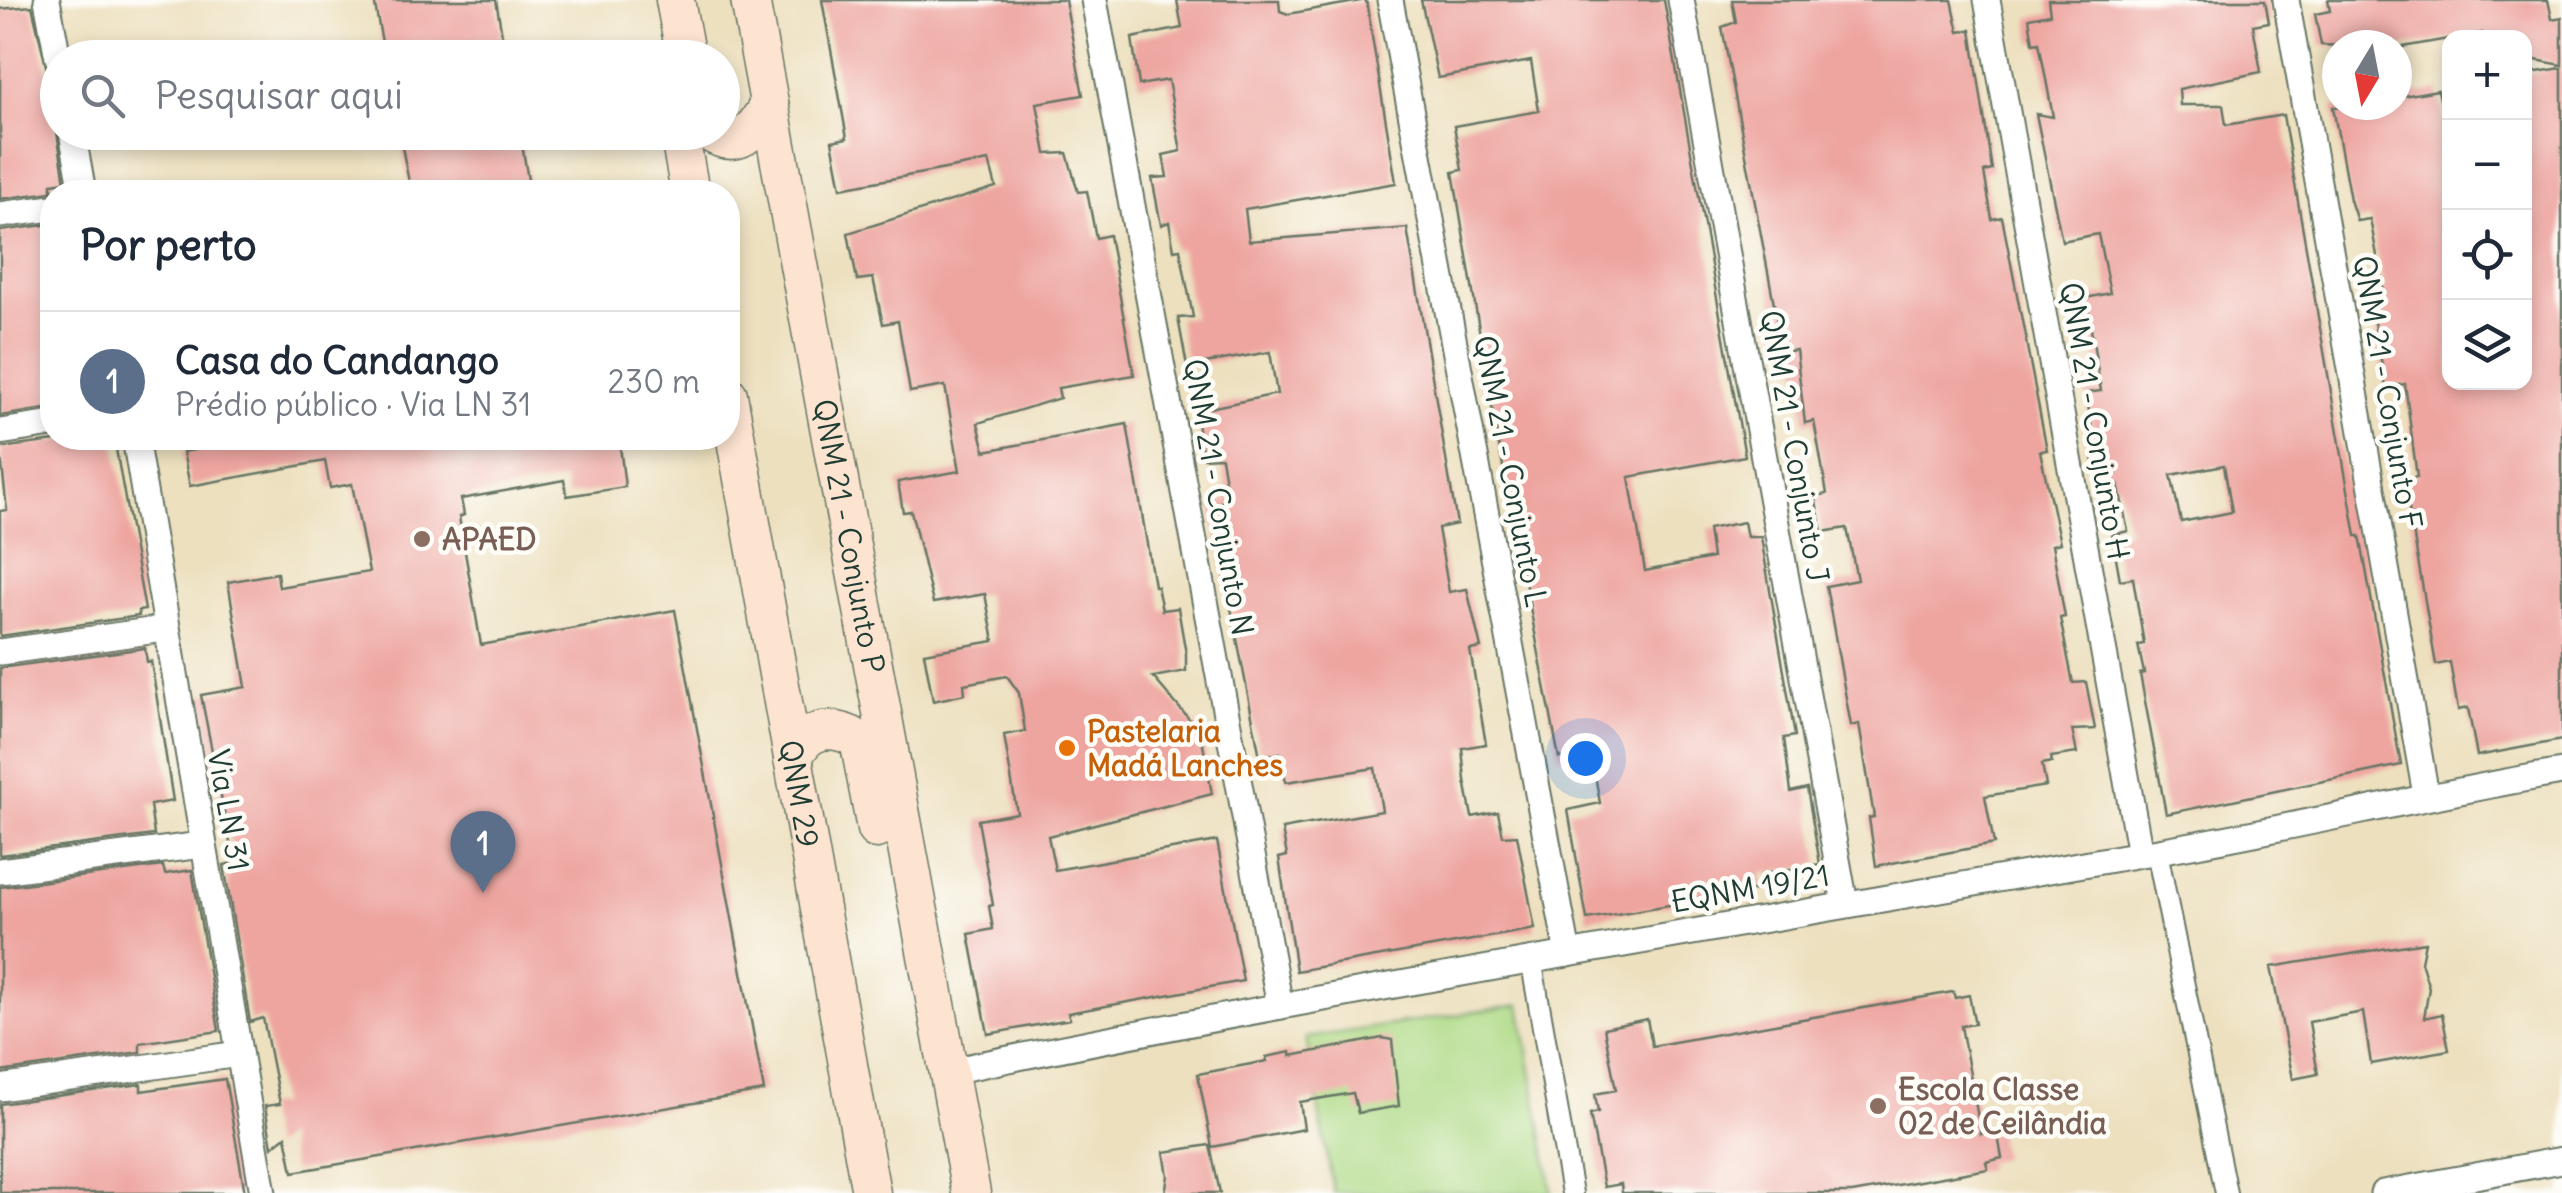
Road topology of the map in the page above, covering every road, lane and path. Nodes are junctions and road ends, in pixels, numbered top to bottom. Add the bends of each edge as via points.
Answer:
1 (47, 0) edge
2 (655, 0) edge
3 (675, 0) edge
4 (750, 0) edge
5 (1094, 0) edge
6 (1390, 0) edge
7 (1681, 0) edge
8 (1986, 0) edge
9 (2286, 0) edge
10 (55, 40) edge
11 (663, 40) edge
12 (683, 40) edge
13 (768, 106) junction
14 (740, 139) edge
15 (75, 150) edge
16 (683, 150) edge
17 (80, 180) edge
18 (688, 180) edge
19 (40, 210) edge
20 (0, 215) edge
21 (40, 426) edge
22 (0, 432) edge
23 (137, 450) edge
24 (738, 450) edge
25 (164, 629) junction
26 (0, 652) edge
27 (793, 759) junction
28 (2562, 772) edge
29 (2426, 795) junction
30 (202, 844) junction
31 (2148, 853) junction
32 (0, 870) edge
33 (1845, 904) junction
34 (1568, 954) junction
35 (1531, 959) junction
36 (935, 1006) junction
37 (1280, 1006) junction
38 (238, 1054) junction
39 (950, 1071) junction
40 (0, 1088) edge
41 (2562, 1160) edge
42 (2503, 1182) edge
43 (262, 1193) edge
44 (871, 1193) edge
45 (971, 1193) edge
46 (1572, 1193) edge
47 (2226, 1193) edge
48 (2383, 1193) edge

1 - 10 street
2 - 11 main road
3 - 12 main road
4 - 13 main road, QNM 21 - Conjunto P
5 - 37 street, QNM 21 - Conjunto N
6 - 34 street, QNM 21 - Conjunto L
7 - 33 street, QNM 21 - Conjunto J
8 - 31 street, QNM 21 - Conjunto H
9 - 29 street, QNM 21 - Conjunto F
13 - 14 main road
13 - 36 main road, QNM 21 - Conjunto P
15 - 17 street
16 - 18 main road
19 - 20 street
21 - 22 street
23 - 25 street, Via LN 31
24 - 27 main road, QNM 29
25 - 26 street
25 - 30 street, Via LN 31
27 - 36 main road via 814,732 835,730 859,740 889,897
27 - 44 main road, QNM 29
28 - 29 street, EQNM 19/21
29 - 31 street, EQNM 19/21
30 - 32 street
30 - 38 street, Via LN 31
31 - 33 street, EQNM 19/21
31 - 47 street
33 - 34 street, EQNM 19/21
34 - 35 street, EQNM 19/21
35 - 37 street, EQNM 19/21
35 - 46 street
36 - 39 main road, QNM 21 - Conjunto P
37 - 39 street, EQNM 19/21
38 - 40 street
38 - 43 street, Via LN 31
39 - 45 main road, QNM 21 - Conjunto P
41 - 42 street
42 - 48 street

